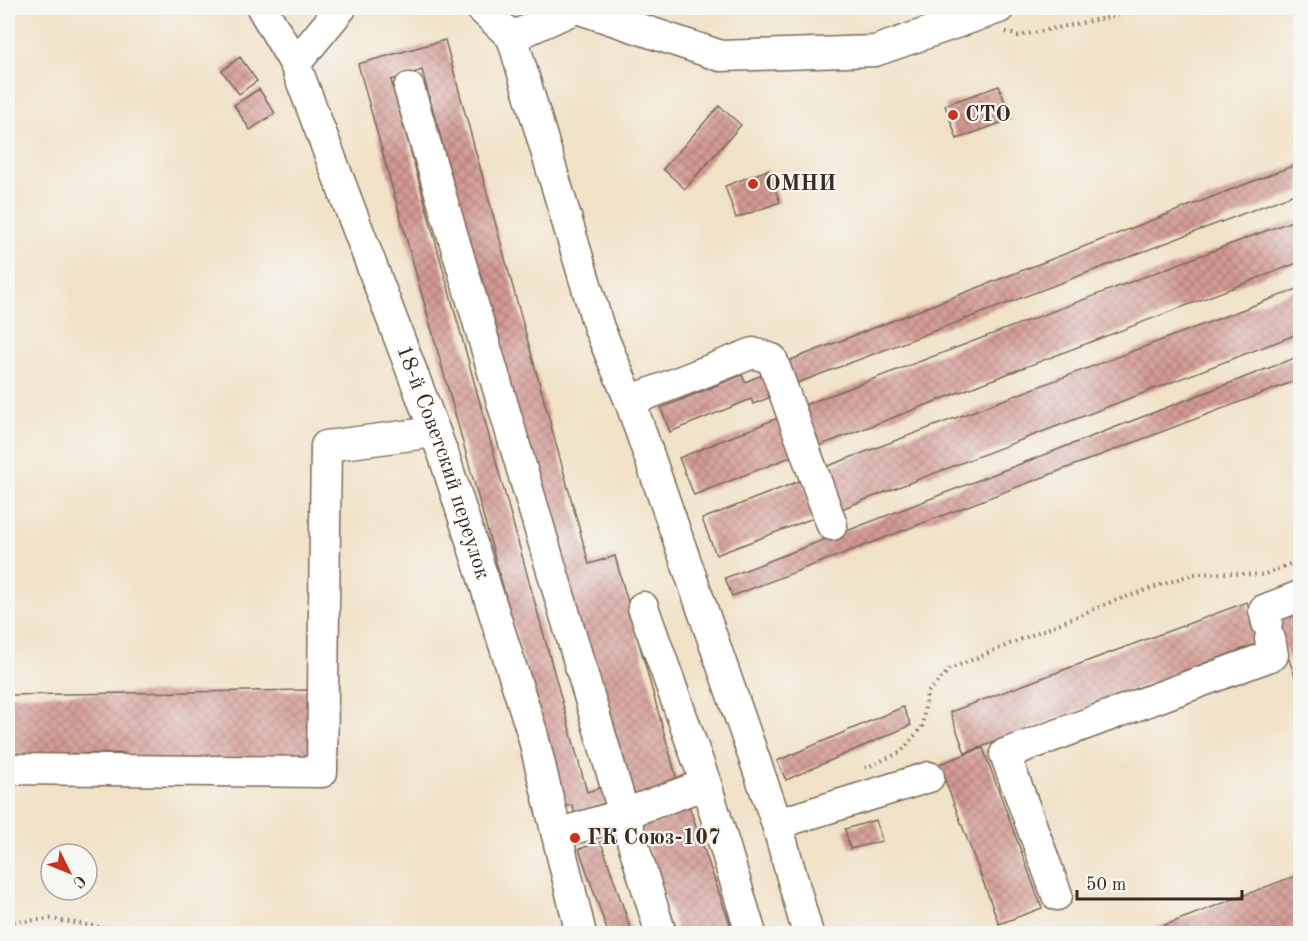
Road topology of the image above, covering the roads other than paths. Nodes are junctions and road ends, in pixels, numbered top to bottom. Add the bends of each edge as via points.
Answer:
1 (262, 8) edge
2 (341, 8) edge
3 (481, 8) edge
4 (576, 8) edge
5 (999, 8) edge
6 (512, 37) junction
7 (295, 64) junction
8 (409, 88) dead end
9 (630, 401) junction
10 (435, 432) junction
11 (832, 525) dead end
12 (1300, 596) edge
13 (643, 607) dead end
14 (8, 769) edge
15 (929, 777) dead end
16 (706, 784) junction
17 (624, 814) junction
18 (777, 824) junction
19 (557, 834) junction
20 (1057, 895) dead end
21 (579, 928) edge
22 (662, 933) edge
23 (751, 933) edge
24 (808, 933) edge

1 - 7 street, 18-й Советский переулок
2 - 7 street
3 - 6 street
4 - 5 street via 722,56 875,51
4 - 6 street
6 - 9 street via 599,328
7 - 10 street, 18-й Советский переулок
8 - 17 street
9 - 11 street via 753,353 772,359
9 - 18 street
10 - 14 street via 326,446 322,772
10 - 19 street, 18-й Советский переулок via 532,732
12 - 20 street via 1264,610 1273,655 1005,754
13 - 16 street
15 - 18 street
16 - 17 street
16 - 23 street
17 - 19 street
17 - 22 street
18 - 24 street
19 - 21 street, 18-й Советский переулок

